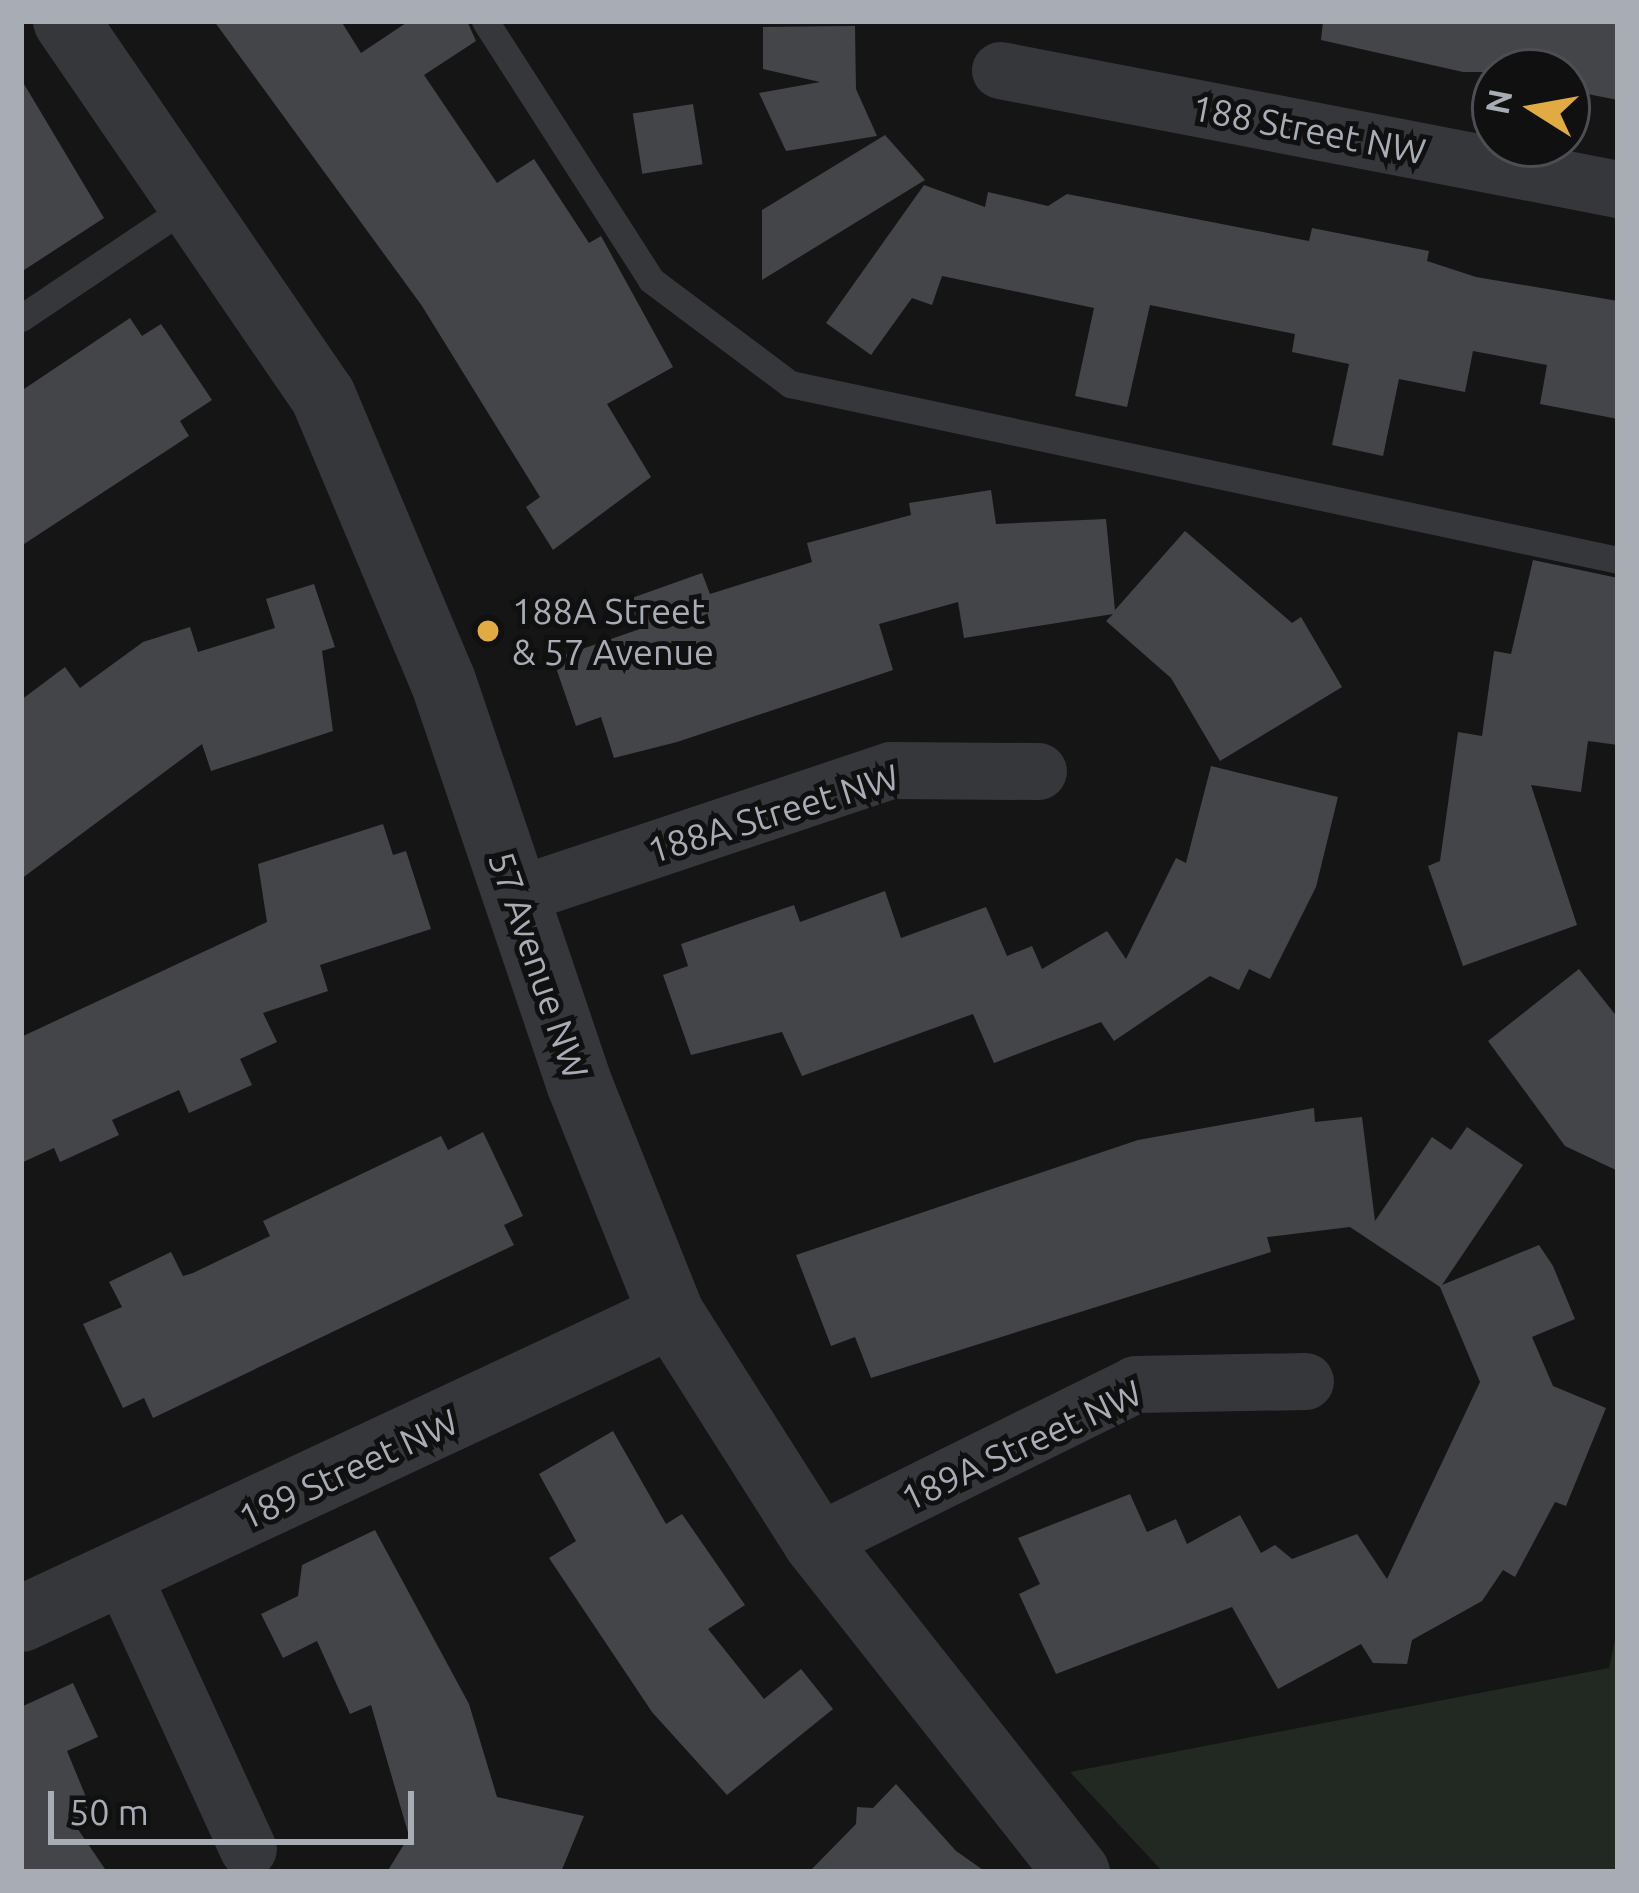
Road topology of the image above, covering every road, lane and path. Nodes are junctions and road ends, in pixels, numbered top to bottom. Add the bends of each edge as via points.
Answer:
1 (65, 21) edge
2 (485, 21) edge
3 (1000, 70) dead end
4 (1618, 189) edge
5 (189, 205) junction
6 (21, 318) edge
7 (1618, 560) edge
8 (1038, 771) dead end
9 (514, 896) junction
10 (672, 1315) junction
11 (1305, 1382) dead end
12 (816, 1542) junction
13 (123, 1576) junction
14 (21, 1619) edge
15 (248, 1849) dead end
16 (1077, 1872) edge

1 - 5 street, 57 Avenue NW
2 - 7 lane via 651,280 790,384
3 - 4 street, 188 Street NW
5 - 6 lane
5 - 9 street, 57 Avenue NW via 323,396 443,681
8 - 9 street, 188A Street NW via 891,770
9 - 10 street, 57 Avenue NW
10 - 12 street, 57 Avenue NW
10 - 13 street, 189 Street NW
11 - 12 street, 189A Street NW via 1135,1384
12 - 16 street, 57 Avenue NW
13 - 14 street, 189 Street NW
13 - 15 street

